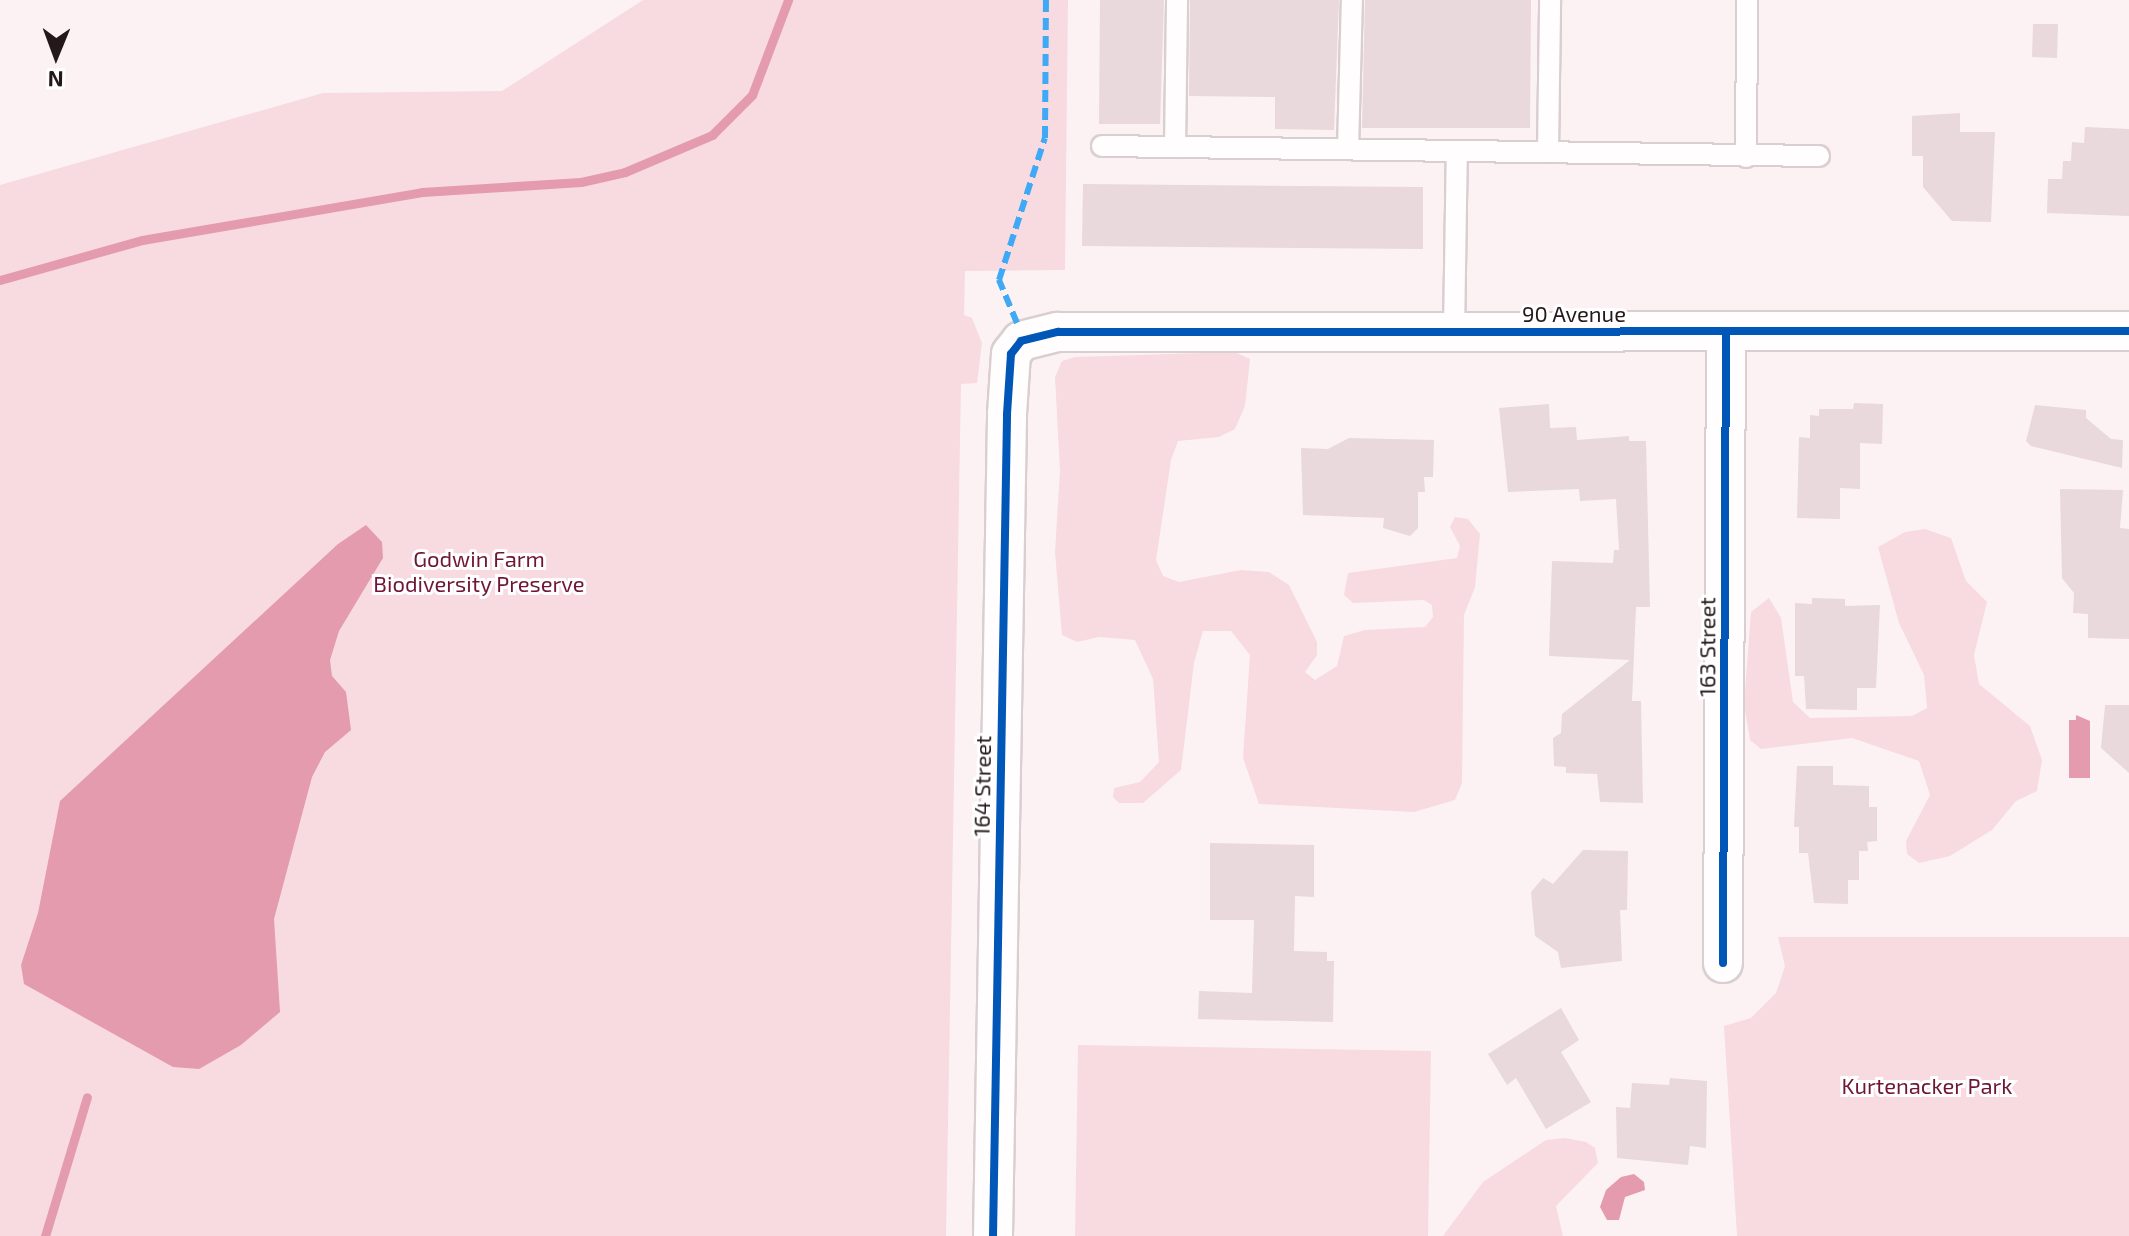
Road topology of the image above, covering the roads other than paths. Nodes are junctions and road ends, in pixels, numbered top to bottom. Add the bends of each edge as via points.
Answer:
1 (1177, 0) edge
2 (1352, 0) edge
3 (1550, 0) edge
4 (1747, 0) edge
5 (1102, 146) dead end
6 (1175, 147) junction
7 (1348, 149) junction
8 (1457, 151) junction
9 (1548, 152) junction
10 (1819, 156) dead end
11 (1746, 157) junction
12 (2129, 331) edge
13 (1454, 332) junction
14 (1726, 332) junction
15 (1021, 341) joint
16 (1723, 963) dead end
17 (993, 1236) edge

1 - 6 lane
2 - 7 lane
3 - 9 lane
4 - 11 lane
5 - 6 lane
6 - 7 lane
7 - 8 lane
8 - 9 lane
8 - 13 lane
9 - 11 lane
10 - 11 lane
12 - 14 street, 90 Avenue
13 - 14 street, 90 Avenue
13 - 15 street, 90 Avenue via 1058,332
14 - 16 street, 163 Street
15 - 17 street, 164 Street via 1011,354 1007,414

